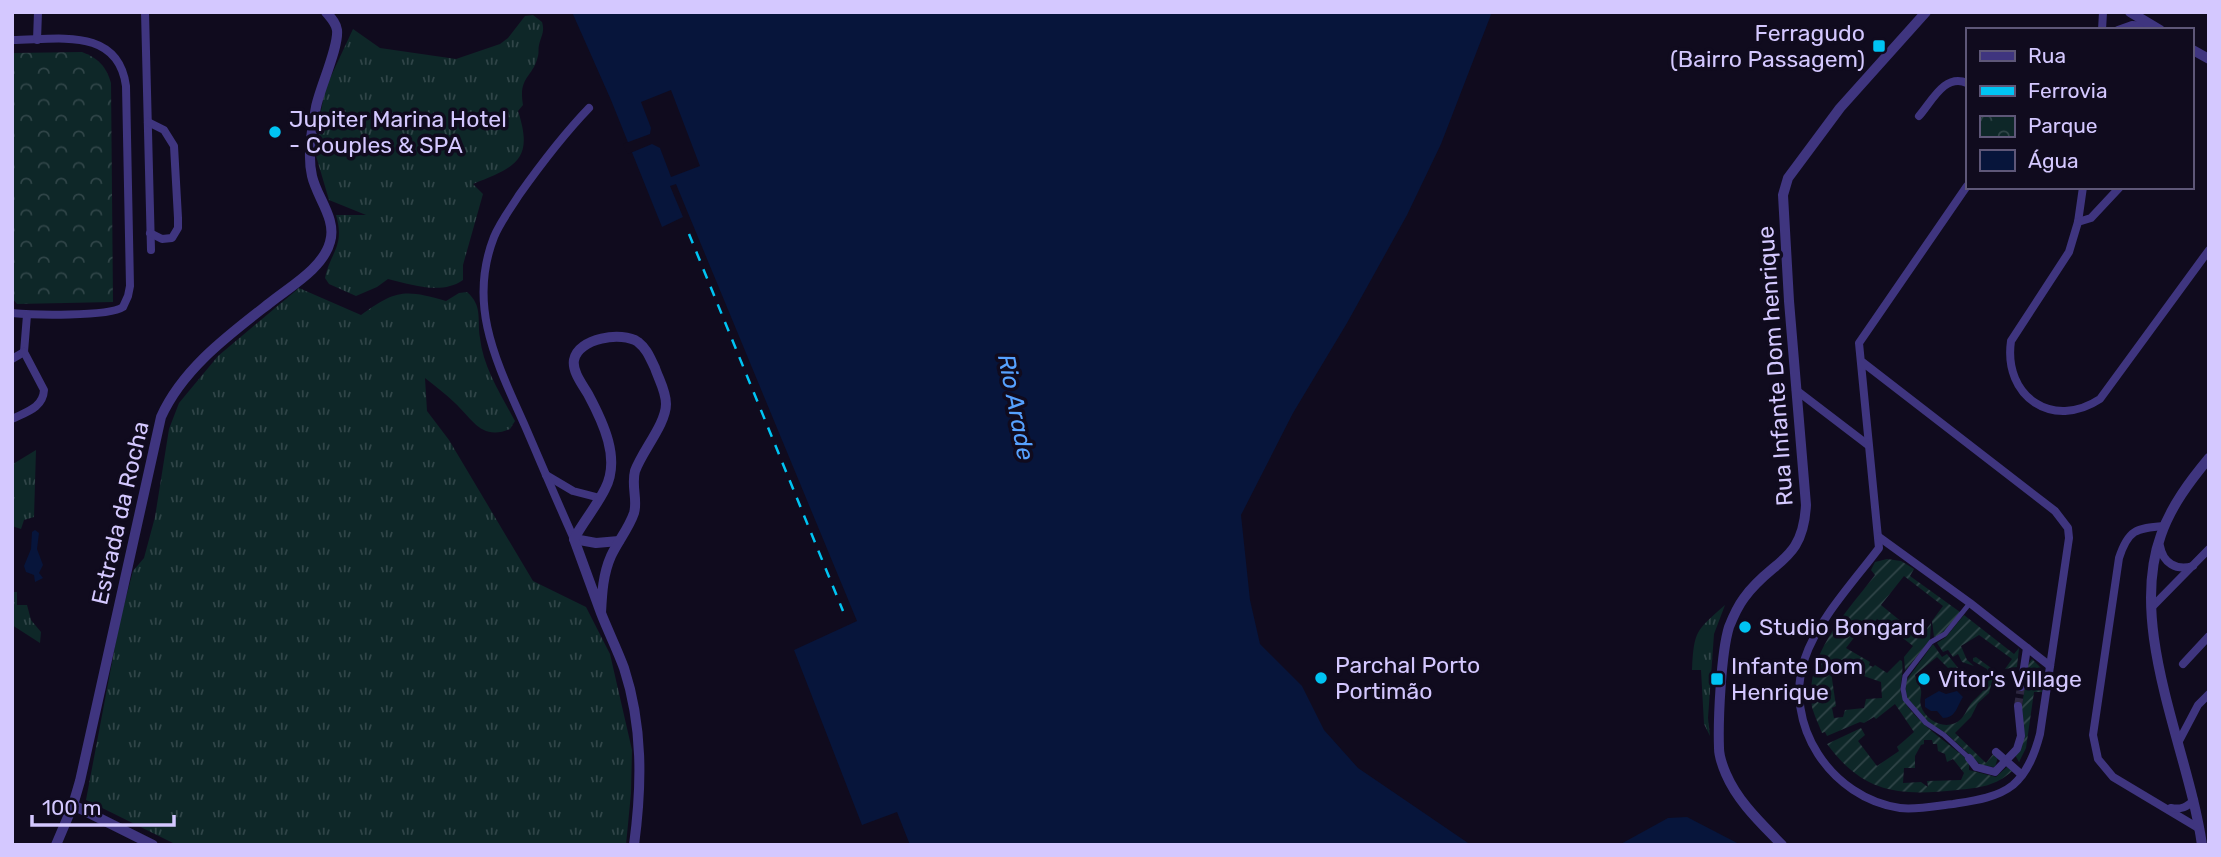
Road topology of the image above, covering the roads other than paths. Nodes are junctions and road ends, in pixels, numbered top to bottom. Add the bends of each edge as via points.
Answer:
1 (38, 12) edge
2 (145, 12) edge
3 (326, 12) edge
4 (1926, 12) edge
5 (2130, 12) edge
6 (2124, 28) edge
7 (2157, 28) edge
8 (12, 40) edge
9 (37, 40) junction
10 (2194, 50) edge
11 (2209, 50) edge
12 (2209, 60) edge
13 (1966, 83) edge
14 (589, 108) dead end
15 (1919, 116) dead end
16 (148, 122) junction
17 (1966, 187) edge
18 (2083, 189) edge
19 (2118, 189) edge
20 (2078, 222) junction
21 (150, 233) junction
22 (151, 250) dead end
23 (2209, 250) edge
24 (12, 313) edge
25 (27, 315) junction
26 (24, 352) junction
27 (12, 359) edge
28 (1861, 361) junction
29 (1796, 390) junction
30 (12, 419) edge
31 (1868, 445) junction
32 (2209, 458) edge
33 (545, 474) junction
34 (600, 498) junction
35 (2164, 526) junction
36 (1878, 537) junction
37 (2160, 537) junction
38 (574, 539) junction
39 (620, 541) junction
40 (2209, 549) edge
41 (2193, 565) junction
42 (1970, 603) junction
43 (2152, 607) junction
44 (601, 613) junction
45 (2209, 636) edge
46 (2027, 648) junction
47 (2183, 664) dead end
48 (2050, 666) junction
49 (2021, 687) tunnel mouth
50 (2209, 694) edge
51 (2018, 706) tunnel mouth
52 (2178, 743) junction
53 (1996, 752) dead end
54 (1969, 758) joint
55 (2006, 761) junction
56 (2022, 775) junction
57 (2194, 800) junction
58 (73, 805) junction
59 (2164, 807) junction
60 (2200, 829) junction
61 (56, 845) edge
62 (153, 845) edge
63 (634, 845) edge
64 (1782, 845) edge
65 (2202, 845) edge

1 - 9 street
2 - 16 street
3 - 58 street, Estrada da Rocha via 338,32 320,89 310,150 313,180 332,228 330,244 311,270 191,370 161,417
4 - 29 street, Rua Infante Dom henrique via 1840,108 1788,178 1782,211
5 - 7 street
6 - 7 street
8 - 9 street
9 - 25 street via 99,44 119,61 124,74 130,286 125,304 109,313
10 - 11 street
10 - 12 street
13 - 15 street via 1947,83
14 - 33 street via 562,136 512,205 494,236 484,276 487,334
16 - 21 street
16 - 21 street via 164,130 174,146 178,218 172,238
17 - 28 street via 1859,343
18 - 20 street
19 - 20 street via 2091,218
20 - 23 street via 2069,252 2018,328 2009,356 2017,386 2043,407 2059,411 2073,412 2100,398
21 - 22 street
24 - 25 street
25 - 26 street
26 - 27 street
26 - 30 street via 44,396 39,405
28 - 31 street
28 - 48 street via 2064,520 2069,538
29 - 31 street
29 - 64 street, Rua Infante Dom henrique via 1805,522 1795,548 1745,596 1729,627 1719,751 1740,799
31 - 36 street
32 - 35 street
33 - 34 street via 573,491
33 - 38 street
34 - 38 street
34 - 39 street via 611,471 608,439 574,363 585,346 614,336 626,337 646,350 666,406 636,470 634,513
35 - 37 street
35 - 59 street via 2146,527 2125,539 2093,735 2098,759 2113,777
36 - 42 street
36 - 56 street via 1879,548 1815,633 1805,658 1799,704 1814,747 1843,784 1901,808 1968,802 1999,793
37 - 41 street via 2163,558 2170,564 2179,568
37 - 43 street
38 - 39 street
38 - 44 street
39 - 44 street via 602,584
40 - 41 street
41 - 43 street
42 - 46 street
42 - 54 street via 1945,634 1931,642 1905,676 1903,689 1905,699 1926,723
43 - 52 street via 2157,657
44 - 63 street via 624,668 639,737 640,798
45 - 47 street
46 - 48 street
46 - 49 street
48 - 56 street via 2040,734
50 - 52 street
51 - 55 street via 2021,736
52 - 57 street
53 - 55 street
54 - 55 street via 1976,767 1995,772
55 - 56 street
57 - 59 street via 2178,810
57 - 60 street
58 - 61 street, Estrada da Rocha
58 - 62 street
59 - 60 street
60 - 65 street

